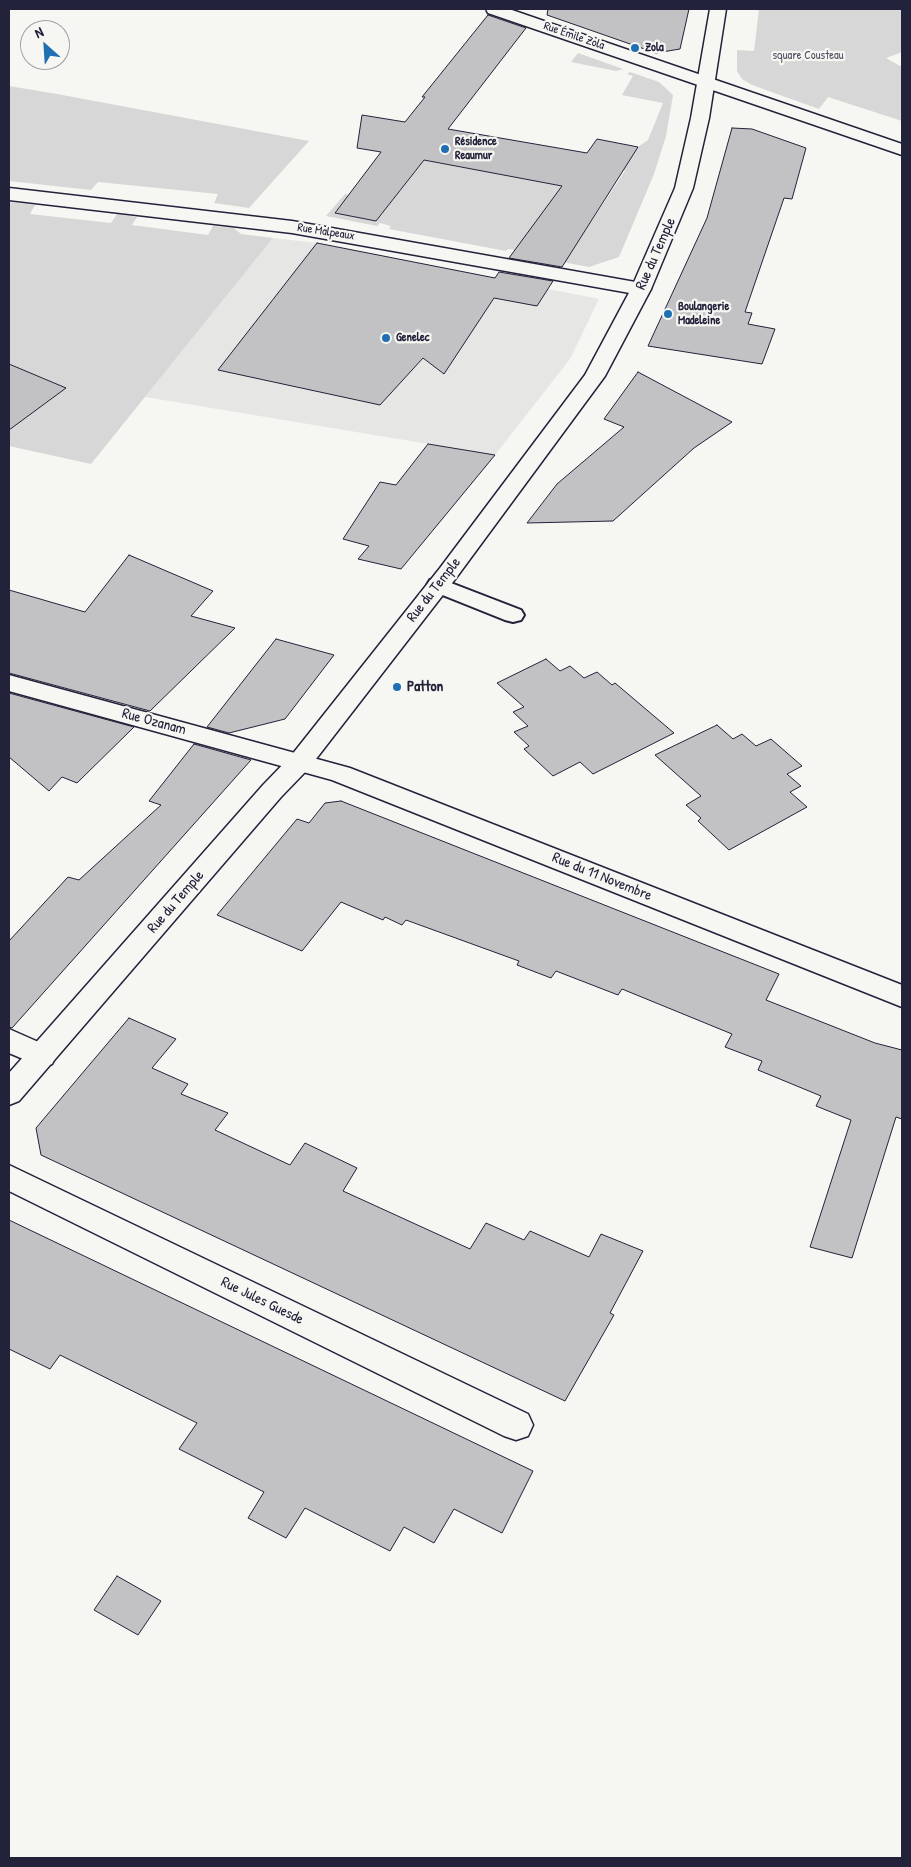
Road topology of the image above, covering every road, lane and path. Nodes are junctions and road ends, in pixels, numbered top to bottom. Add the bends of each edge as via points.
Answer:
1 (494, 9) edge
2 (718, 9) edge
3 (706, 82) junction
4 (902, 150) edge
5 (9, 194) edge
6 (641, 289) junction
7 (438, 585) junction
8 (513, 615) dead end
9 (9, 683) edge
10 (300, 762) junction
11 (902, 996) edge
12 (9, 1040) edge
13 (42, 1056) junction
14 (9, 1093) edge
15 (9, 1177) edge
16 (516, 1425) dead end

1 - 3 street, Rue Émile Zola
2 - 3 street, Rue du Temple
3 - 4 street, Rue Émile Zola
3 - 6 street, Rue du Temple via 684,188
5 - 6 street, Rue Malpeaux via 300,228
6 - 7 street, Rue du Temple via 595,376
7 - 8 lane
7 - 10 street, Rue du Temple
9 - 10 street, Rue Ozanam
10 - 11 street, Rue du 11 Novembre via 350,778
10 - 13 street, Rue du Temple via 272,790
12 - 13 street
13 - 14 street, Rue du Temple
15 - 16 street, Rue Jules Guesde

